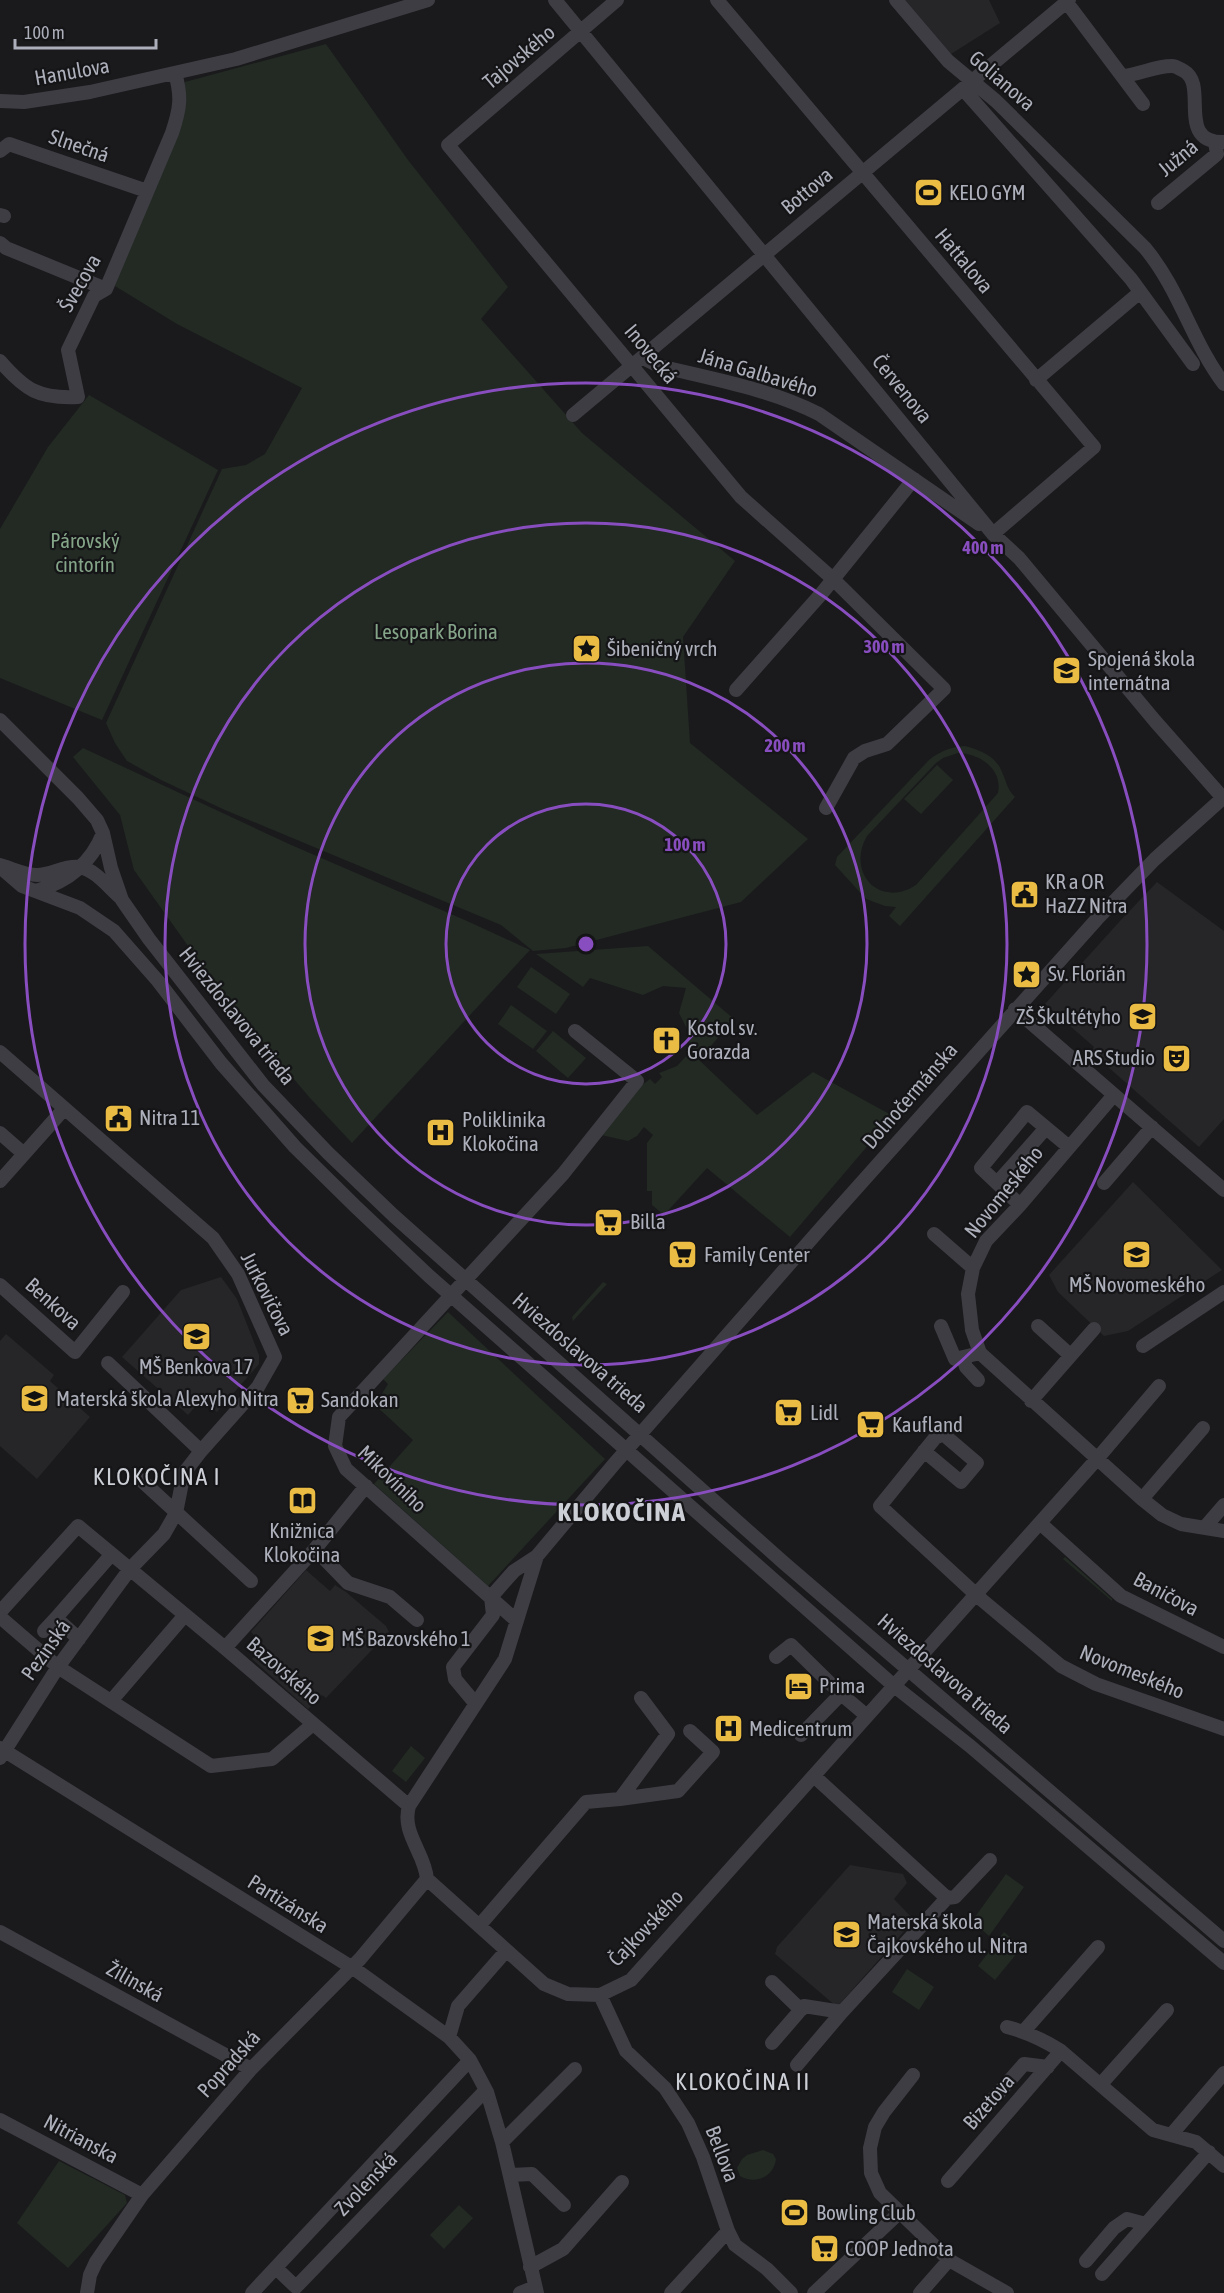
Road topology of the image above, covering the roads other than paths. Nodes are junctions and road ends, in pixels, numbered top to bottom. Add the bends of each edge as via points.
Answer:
1 (428, 0) edge
2 (555, 0) edge
3 (617, 0) edge
4 (717, 0) edge
5 (896, 0) edge
6 (1067, 1) edge
7 (579, 33) junction
8 (175, 73) junction
9 (1122, 76) junction
10 (968, 85) junction
11 (0, 101) edge
12 (1143, 104) dead end
13 (1219, 142) edge
14 (448, 145) joint
15 (0, 151) edge
16 (862, 173) junction
17 (1086, 188) junction
18 (147, 192) junction
19 (1158, 203) dead end
20 (1067, 208) junction
21 (0, 243) edge
22 (765, 254) junction
23 (106, 289) junction
24 (1139, 293) junction
25 (0, 362) edge
26 (639, 362) junction
27 (1193, 364) dead end
28 (1036, 380) junction
29 (1224, 384) edge
30 (573, 415) dead end
31 (914, 479) junction
32 (993, 534) junction
33 (833, 579) junction
34 (736, 690) dead end
35 (0, 720) edge
36 (1223, 798) edge
37 (826, 808) dead end
38 (103, 833) junction
39 (0, 866) edge
40 (81, 867) junction
41 (0, 880) edge
42 (22, 886) junction
43 (36, 891) junction
44 (122, 900) junction
45 (1016, 1009) junction
46 (575, 1031) dead end
47 (0, 1052) edge
48 (1113, 1096) junction
49 (64, 1109) junction
50 (1152, 1127) junction
51 (1046, 1128) junction
52 (0, 1133) edge
53 (1069, 1147) junction
54 (24, 1154) junction
55 (0, 1181) edge
56 (997, 1183) junction
57 (1104, 1183) dead end
58 (1224, 1190) edge
59 (1020, 1205) junction
60 (934, 1234) dead end
61 (974, 1269) junction
62 (466, 1281) junction
63 (0, 1285) edge
64 (123, 1292) dead end
65 (1224, 1292) edge
66 (452, 1294) junction
67 (941, 1326) dead end
68 (1038, 1326) dead end
69 (1094, 1329) dead end
70 (1143, 1347) dead end
71 (980, 1353) junction
72 (1070, 1356) junction
73 (963, 1357) junction
74 (108, 1363) dead end
75 (978, 1380) dead end
76 (1159, 1386) dead end
77 (1031, 1401) junction
78 (1203, 1428) dead end
79 (641, 1435) junction
80 (627, 1449) junction
81 (201, 1451) junction
82 (924, 1451) dead end
83 (1097, 1460) junction
84 (141, 1480) dead end
85 (366, 1486) junction
86 (1142, 1499) junction
87 (1224, 1505) edge
88 (176, 1513) junction
89 (1040, 1523) junction
90 (1205, 1527) junction
91 (1224, 1531) edge
92 (315, 1549) junction
93 (111, 1555) junction
94 (537, 1556) junction
95 (784, 1563) junction
96 (130, 1569) junction
97 (771, 1578) junction
98 (251, 1581) dead end
99 (976, 1595) junction
100 (491, 1597) junction
101 (0, 1612) edge
102 (185, 1615) junction
103 (0, 1617) edge
104 (56, 1618) junction
105 (417, 1620) dead end
106 (517, 1621) junction
107 (44, 1631) dead end
108 (79, 1639) junction
109 (1224, 1647) edge
110 (225, 1648) junction
111 (776, 1657) dead end
112 (58, 1667) junction
113 (908, 1670) junction
114 (893, 1685) junction
115 (841, 1694) junction
116 (640, 1698) dead end
117 (111, 1701) junction
118 (475, 1703) junction
119 (867, 1716) junction
120 (313, 1724) junction
121 (1224, 1729) edge
122 (690, 1731) dead end
123 (801, 1735) dead end
124 (1, 1752) edge
125 (814, 1776) junction
126 (620, 1799) junction
127 (409, 1806) junction
128 (990, 1860) dead end
129 (427, 1879) junction
130 (947, 1898) junction
131 (479, 1926) junction
132 (0, 1932) edge
133 (1224, 1941) edge
134 (1098, 1947) dead end
135 (506, 1951) junction
136 (1224, 1963) edge
137 (350, 1967) junction
138 (772, 1982) dead end
139 (600, 1995) junction
140 (801, 2010) junction
141 (1167, 2010) dead end
142 (842, 2012) junction
143 (1007, 2027) dead end
144 (1024, 2031) junction
145 (449, 2037) junction
146 (772, 2043) dead end
147 (1061, 2051) junction
148 (470, 2060) junction
149 (797, 2065) dead end
150 (1047, 2067) junction
151 (251, 2069) junction
152 (575, 2069) dead end
153 (1224, 2073) edge
154 (913, 2075) dead end
155 (1101, 2084) junction
156 (487, 2092) junction
157 (987, 2106) dead end
158 (0, 2120) edge
159 (1171, 2135) junction
160 (502, 2142) junction
161 (1209, 2152) junction
162 (1224, 2166) edge
163 (510, 2175) junction
164 (948, 2181) dead end
165 (622, 2182) dead end
166 (142, 2195) junction
167 (564, 2205) dead end
168 (899, 2213) junction
169 (1146, 2224) junction
170 (728, 2232) junction
171 (949, 2260) junction
172 (1086, 2261) dead end
173 (530, 2267) junction
174 (276, 2268) junction
175 (1102, 2274) dead end
176 (536, 2290) edge
177 (87, 2293) edge
178 (252, 2293) edge
179 (520, 2293) edge
180 (671, 2293) edge
181 (790, 2293) edge
182 (814, 2293) edge
183 (920, 2293) edge
184 (1007, 2293) edge

1 - 8 street, Hanulova via 236,59
2 - 7 street, Červenova
3 - 7 street, Tajovského
4 - 16 street, Hattalova
5 - 10 street, Golianova
6 - 9 street
6 - 10 street, Bottova
7 - 14 street, Tajovského
7 - 22 street, Červenova
8 - 11 street, Hanulova via 90,92 24,102
8 - 18 street, Švecova via 180,108
9 - 12 street
9 - 13 street, Južná via 1174,66 1188,73 1195,86 1194,120 1204,136
10 - 16 street, Bottova
10 - 17 street, Golianova via 996,101
10 - 20 street, Golianova
13 - 19 street, Južná via 1217,154
14 - 26 street, Inovecká
15 - 18 street, Slnečná via 9,144
16 - 22 street, Bottova
16 - 28 street, Hattalova
17 - 20 street
17 - 29 street, Golianova via 1162,269
18 - 23 street, Švecova
20 - 24 street, Golianova
21 - 23 street
22 - 26 street, Bottova
22 - 32 street, Červenova
23 - 25 street, Švecova via 94,296 68,350 78,397 42,395 18,382
24 - 27 street, Golianova
24 - 28 street
26 - 30 street, Bottova
26 - 31 street, Jána Galbavého via 804,406
26 - 33 street, Inovecká via 741,497
28 - 32 street, Hattalova via 1094,447
31 - 32 street, Jána Galbavého
31 - 33 street
32 - 36 street, Červenova via 1019,558
33 - 34 street
33 - 37 street, Inovecká via 944,689 886,744 854,758
35 - 38 street, Hviezdoslavova trieda via 78,798
36 - 45 street, Dolnočermánska via 1129,884
38 - 40 street via 96,850
38 - 44 street, Hviezdoslavova trieda
39 - 40 street via 35,875
39 - 42 street, Hviezdoslavova trieda
40 - 43 street via 53,886
40 - 44 street
41 - 42 street
42 - 43 street, Hviezdoslavova trieda
43 - 66 street, Hviezdoslavova trieda via 80,908 114,931 295,1147 392,1242
44 - 62 street, Hviezdoslavova trieda via 271,1093 346,1172
45 - 48 street
45 - 79 street, Dolnočermánska
46 - 62 street, Mikovíniho via 637,1082 563,1174
47 - 49 street, Jurkovičova
48 - 50 street
48 - 53 street, Novomeského
49 - 54 street
49 - 81 street, Jurkovičova via 213,1238 238,1274 275,1357 258,1387
50 - 57 street
50 - 58 street
51 - 53 street
51 - 56 street
51 - 56 street via 1028,1112 981,1168
52 - 54 street
53 - 59 street, Novomeského
54 - 55 street
56 - 59 street
59 - 61 street, Novomeského via 986,1241
60 - 61 street
61 - 71 street, Novomeského via 968,1294 972,1330
62 - 66 street, Mikovíniho
62 - 79 street, Hviezdoslavova trieda
63 - 64 street, Benkova via 75,1352
65 - 70 street
66 - 80 street, Hviezdoslavova trieda
66 - 85 street, Mikovíniho via 339,1417 335,1446 346,1469
67 - 73 street via 955,1359
68 - 72 street
69 - 72 street
71 - 73 street
71 - 77 street, Novomeského
72 - 77 street
73 - 75 street
74 - 81 street
76 - 83 street
77 - 83 street, Novomeského
78 - 86 street
79 - 80 street, Dolnočermánska
79 - 95 street, Hviezdoslavova trieda
80 - 94 street
80 - 97 street, Hviezdoslavova trieda
81 - 88 street, Jurkovičova via 184,1473
82 - 99 street, Novomeského via 880,1506
83 - 86 street, Novomeského
83 - 89 street
84 - 88 street
85 - 92 street
85 - 100 street, Mikovíniho
86 - 90 street, Novomeského via 1181,1524
87 - 90 street
88 - 96 street, Jurkovičova via 165,1534
88 - 98 street
89 - 99 street
89 - 109 street, Baničova via 1121,1596
90 - 91 street, Novomeského
92 - 105 street via 348,1583 390,1597
92 - 110 street
93 - 96 street, Bazovského
93 - 101 street, Bazovského via 78,1526
93 - 104 street
94 - 100 street via 514,1571
94 - 106 street
95 - 97 street
95 - 113 street, Hviezdoslavova trieda
96 - 102 street, Bazovského
96 - 108 street, Pezinská
97 - 114 street, Hviezdoslavova trieda
99 - 113 street
99 - 121 street, Novomeského via 1061,1666 1096,1684
100 - 106 street, Mikovíniho
100 - 118 street via 493,1615 453,1667 455,1679
102 - 110 street, Bazovského
102 - 117 street
103 - 112 street
104 - 107 street
104 - 108 street
106 - 118 street via 506,1659
108 - 112 street, Pezinská
110 - 120 street, Bazovského
111 - 115 street via 791,1645
112 - 117 street
112 - 124 street, Pezinská
113 - 114 street, Čajkovského
113 - 133 street, Hviezdoslavova trieda
114 - 119 street, Čajkovského
114 - 136 street, Hviezdoslavova trieda
115 - 119 street
115 - 123 street
116 - 126 street via 668,1734
117 - 120 street via 211,1766 272,1759
118 - 127 street
119 - 125 street, Čajkovského
120 - 127 street, Bazovského
122 - 126 street via 713,1752 678,1791
124 - 137 street, Partizánska
125 - 130 street
125 - 139 street, Čajkovského via 631,1980
126 - 131 street via 586,1802
127 - 129 street via 408,1827
128 - 130 street via 955,1897
129 - 131 street, Čajkovského
129 - 137 street, Popradská
130 - 142 street
131 - 135 street, Čajkovského
132 - 151 street, Žilinská
134 - 144 street
135 - 139 street, Čajkovského via 544,1984 568,1994
135 - 145 street via 458,2006
137 - 145 street, Partizánska
137 - 151 street, Popradská
138 - 140 street
139 - 170 street, Bellova via 626,2051 664,2088 688,2123
140 - 142 street via 804,2006
140 - 146 street
141 - 155 street
142 - 149 street
143 - 144 street
144 - 147 street
145 - 148 street, Partizánska
147 - 150 street, Bizetova
147 - 155 street
148 - 156 street, Partizánska
148 - 174 street, Zvolenská
150 - 157 street via 1024,2064
150 - 164 street, Bizetova
151 - 166 street, Popradská
152 - 160 street
153 - 159 street
154 - 168 street via 875,2127 870,2148 871,2173 880,2193
155 - 159 street via 1153,2130
156 - 160 street, Partizánska
156 - 174 street, Zvolenská via 296,2287
158 - 166 street, Nitrianska
159 - 161 street via 1196,2142
160 - 163 street, Partizánska
161 - 162 street
161 - 169 street
163 - 167 street via 532,2174
163 - 173 street, Partizánska
165 - 173 street via 563,2248
166 - 177 street, Popradská via 96,2262
168 - 171 street
168 - 182 street
169 - 172 street via 1127,2219 1114,2228
169 - 175 street
170 - 180 street
170 - 181 street, Bellova via 735,2245
171 - 183 street
171 - 184 street
173 - 176 street, Partizánska
174 - 178 street, Zvolenská
176 - 179 street

